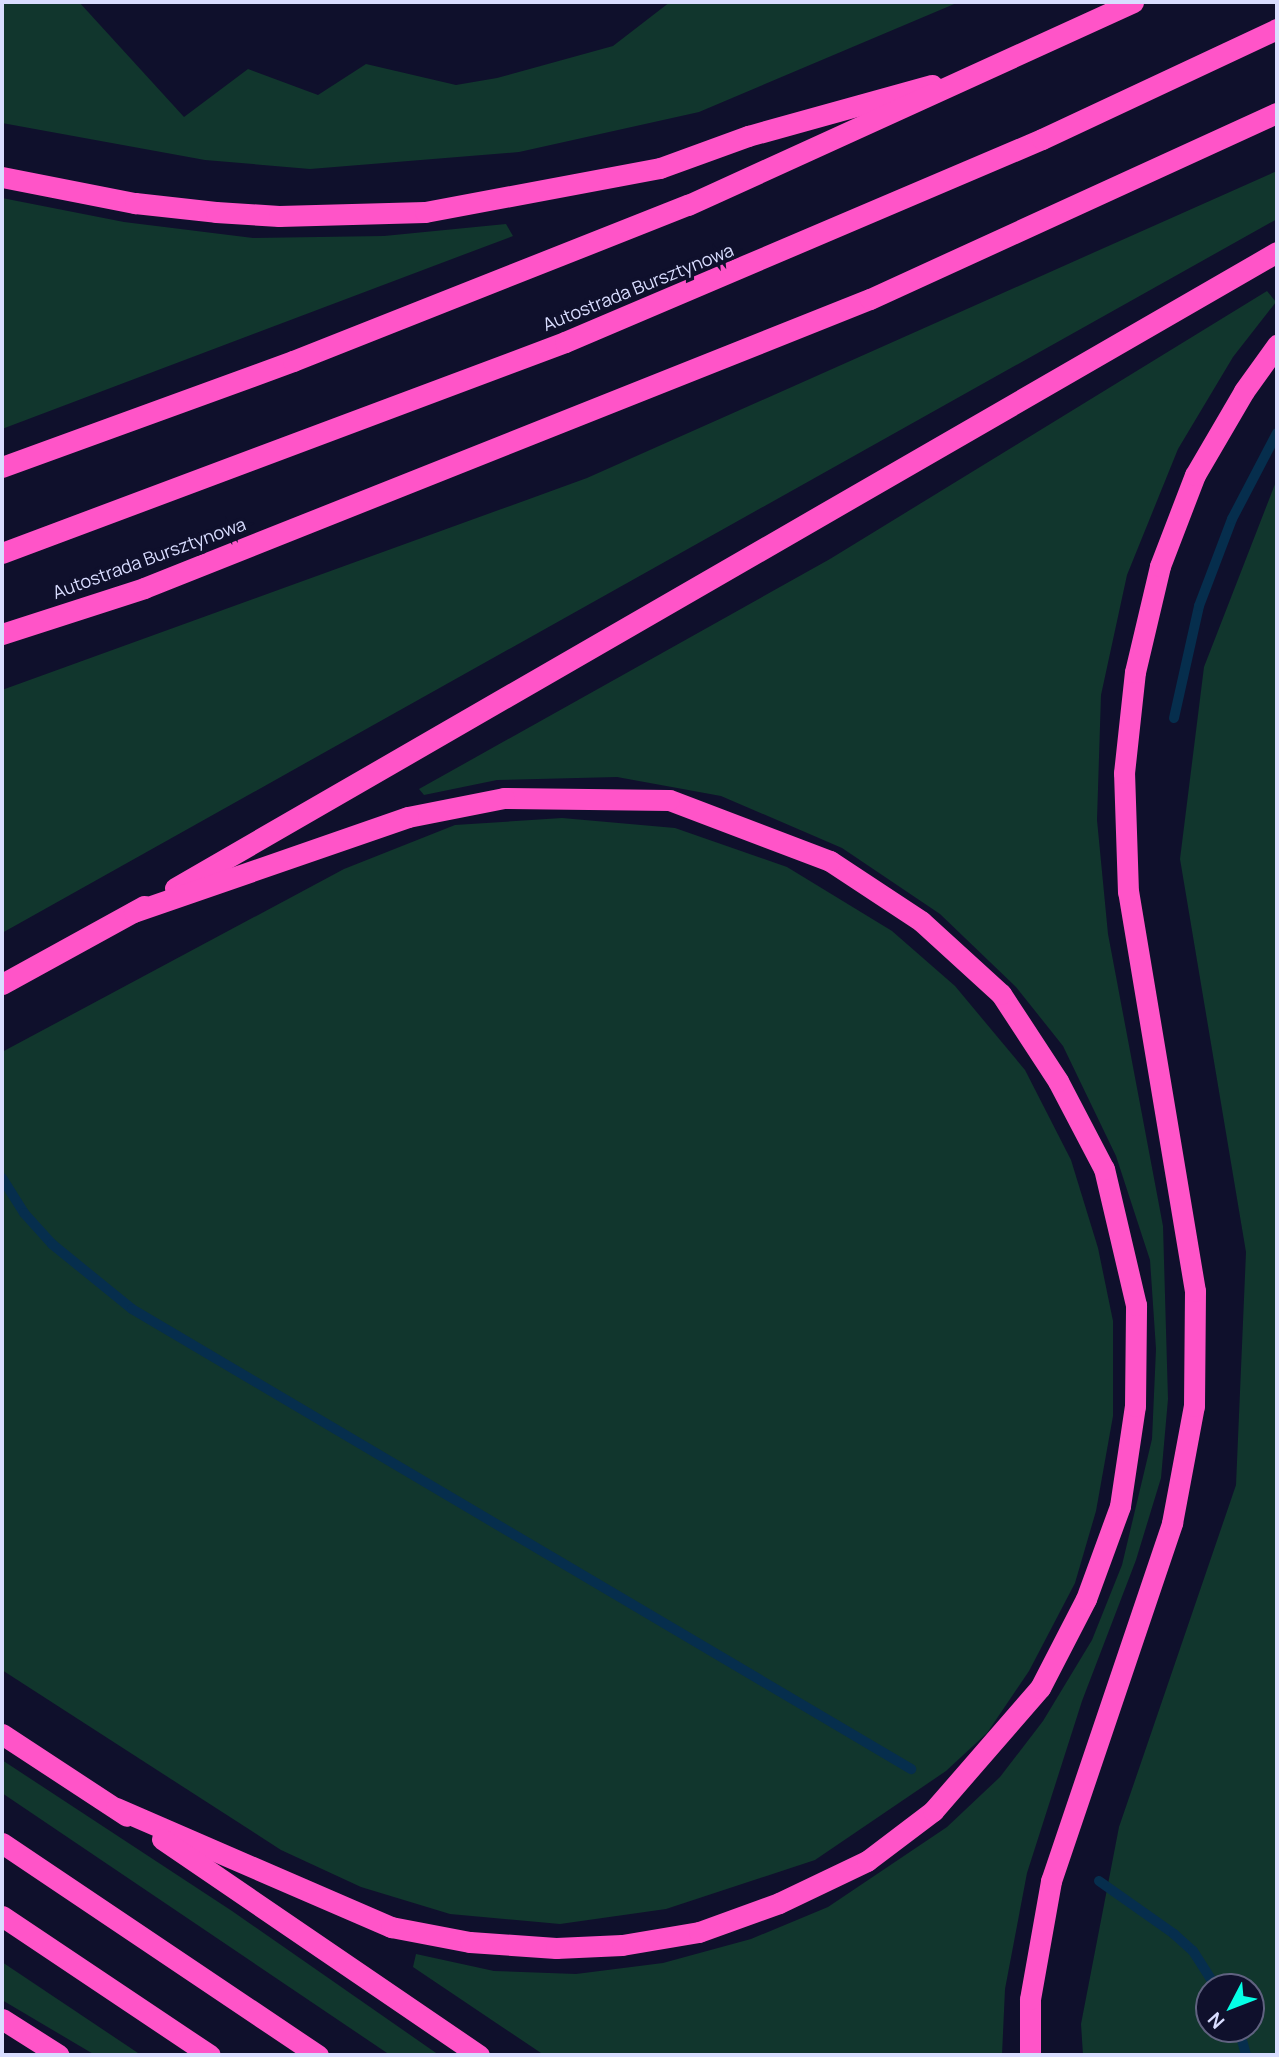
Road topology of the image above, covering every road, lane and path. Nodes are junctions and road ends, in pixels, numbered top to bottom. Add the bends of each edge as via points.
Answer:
1 (1133, 2) edge
2 (1277, 29) edge
3 (999, 66) junction
4 (1277, 113) edge
5 (2, 177) edge
6 (1277, 252) edge
7 (1277, 345) edge
8 (2, 467) edge
9 (2, 553) edge
10 (2, 634) edge
11 (135, 912) junction
12 (2, 984) edge
13 (2, 1734) edge
14 (116, 1808) junction
15 (2, 1843) edge
16 (2, 1916) edge
17 (2, 2019) edge
18 (59, 2055) edge
19 (210, 2055) edge
20 (318, 2055) edge
21 (479, 2055) edge
22 (1030, 2055) edge

1 - 3 highway
2 - 9 highway, Autostrada Bursztynowa via 1004,155 565,342
3 - 5 highway via 748,136 660,168 425,212 279,216 216,212 135,203
3 - 8 highway via 676,210 293,361
4 - 10 highway, Autostrada Bursztynowa via 870,299 144,588
6 - 11 highway
7 - 22 highway via 1195,475 1160,566 1135,672 1124,773 1128,892 1195,1291 1194,1406 1172,1523 1051,1881 1030,1998
11 - 12 highway
11 - 14 highway via 408,817 504,798 669,800 830,861 921,921 1001,994 1058,1081 1107,1182 1136,1305 1136,1406 1121,1506 1086,1599 1040,1688 933,1811 867,1861 779,1903 699,1932 622,1945 556,1948 470,1942 391,1927
13 - 14 highway
14 - 21 highway
15 - 20 highway
16 - 19 highway
17 - 18 highway

